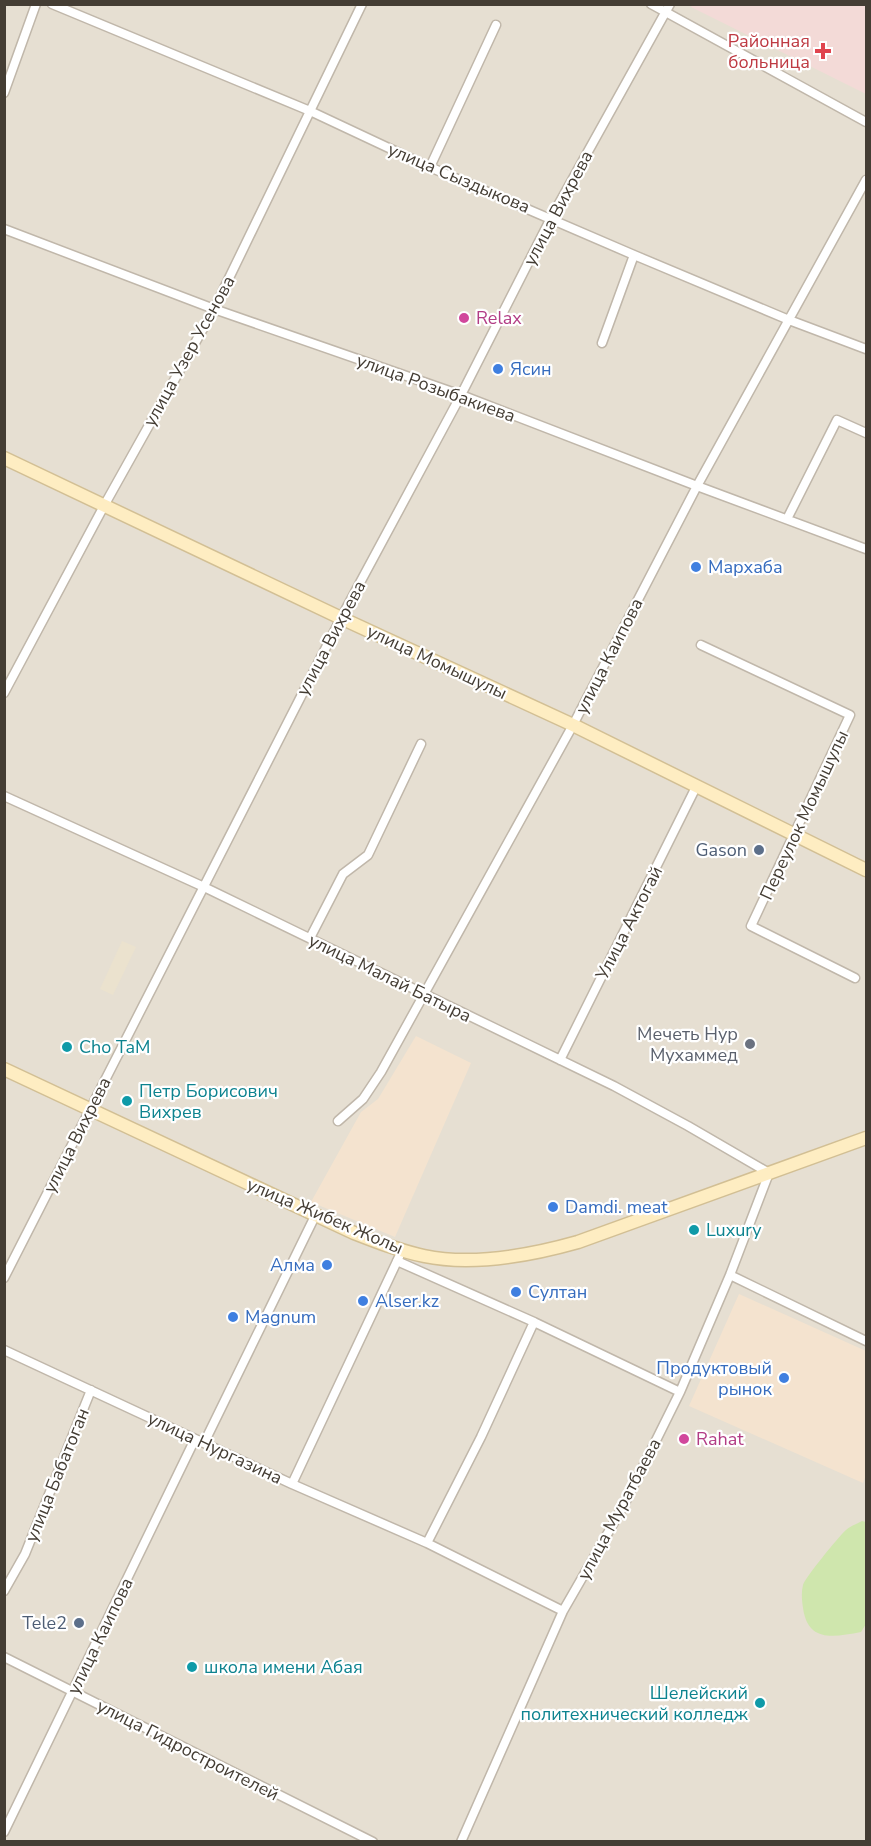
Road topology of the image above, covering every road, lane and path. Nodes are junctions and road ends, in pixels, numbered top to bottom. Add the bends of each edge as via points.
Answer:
1 (36, 4) edge
2 (52, 4) edge
3 (362, 4) edge
4 (651, 4) edge
5 (668, 8) edge
6 (496, 25) dead end
7 (4, 93) edge
8 (310, 111) junction
9 (867, 122) edge
10 (430, 167) junction
11 (867, 180) edge
12 (551, 218) junction
13 (4, 229) edge
14 (634, 255) junction
15 (214, 309) junction
16 (789, 320) junction
17 (602, 343) dead end
18 (867, 349) edge
19 (461, 395) junction
20 (867, 433) edge
21 (4, 458) edge
22 (697, 486) junction
23 (105, 504) junction
24 (787, 519) junction
25 (867, 549) edge
26 (341, 618) junction
27 (701, 645) dead end
28 (4, 693) edge
29 (573, 725) junction
30 (421, 744) dead end
31 (697, 785) junction
32 (4, 796) edge
33 (795, 834) junction
34 (867, 870) edge
35 (204, 887) junction
36 (310, 938) junction
37 (855, 978) dead end
38 (423, 994) junction
39 (560, 1060) junction
40 (4, 1068) edge
41 (90, 1110) junction
42 (338, 1121) dead end
43 (867, 1138) edge
44 (769, 1173) junction
45 (316, 1214) junction
46 (400, 1256) junction
47 (730, 1275) junction
48 (4, 1278) edge
49 (534, 1322) junction
50 (867, 1341) edge
51 (4, 1350) edge
52 (91, 1390) junction
53 (680, 1392) junction
54 (199, 1441) junction
55 (292, 1484) junction
56 (427, 1543) junction
57 (4, 1591) edge
58 (563, 1611) junction
59 (4, 1657) edge
60 (72, 1692) junction
61 (4, 1832) edge
62 (373, 1842) edge
63 (461, 1842) edge

1 - 7 street
2 - 8 street, улица Сыздыкова
3 - 8 street, улица Узер Усенова
4 - 5 street
5 - 9 street
5 - 12 street, улица Вихрева
6 - 10 street
8 - 10 street, улица Сыздыкова
8 - 15 street, улица Узер Усенова
10 - 12 street, улица Сыздыкова
11 - 16 street, улица Каипова
12 - 14 street, улица Сыздыкова
12 - 19 street, улица Вихрева
13 - 15 street, улица Розыбакиева
14 - 16 street, улица Сыздыкова
14 - 17 street
15 - 19 street, улица Розыбакиева
15 - 23 street, улица Узер Усенова
16 - 18 street, улица Сыздыкова
16 - 22 street, улица Каипова
19 - 22 street, улица Розыбакиева
19 - 26 street, улица Вихрева
20 - 24 street via 837,420
21 - 23 street, улица Момышулы
22 - 24 street, улица Розыбакиева
22 - 29 street, улица Каипова
23 - 26 street, улица Момышулы
23 - 28 street, улица Узер Усенова
24 - 25 street, улица Розыбакиева
26 - 29 street, улица Момышулы
26 - 35 street, улица Вихрева
27 - 33 street, Переулок Момышулы via 850,715
29 - 31 street, улица Момышулы
29 - 38 street, улица Каипова
30 - 36 street via 368,855 343,874
31 - 33 street, улица Момышулы
31 - 39 street, Улица Актогай
32 - 35 street, улица Малай Батыра
33 - 34 street, улица Момышулы
33 - 37 street, Переулок Момышулы via 751,926
35 - 36 street, улица Малай Батыра
35 - 41 street, улица Вихрева
36 - 38 street, улица Малай Батыра
38 - 39 street, улица Малай Батыра
38 - 42 street, улица Каипова via 363,1099
39 - 44 street, улица Малай Батыра via 678,1120
40 - 41 street, улица Жибек Жолы
41 - 45 street, улица Жибек Жолы
41 - 48 street, улица Вихрева
43 - 44 street, улица Жибек Жолы
44 - 46 street, улица Жибек Жолы via 541,1253 461,1259
44 - 47 street, улица Муратбаева
45 - 46 street, улица Жибек Жолы
45 - 54 street, улица Каипова
46 - 49 street
46 - 55 street
47 - 50 street
47 - 53 street, улица Муратбаева
49 - 53 street
49 - 56 street
51 - 52 street, улица Нургазина
52 - 54 street, улица Нургазина
52 - 57 street, улица Бабатоган via 25,1554
53 - 58 street, улица Муратбаева via 624,1505
54 - 55 street, улица Нургазина
54 - 60 street, улица Каипова
55 - 56 street, улица Нургазина
56 - 58 street, улица Нургазина
58 - 63 street, улица Муратбаева
59 - 60 street, улица Гидростроителей
60 - 61 street, улица Каипова
60 - 62 street, улица Гидростроителей

